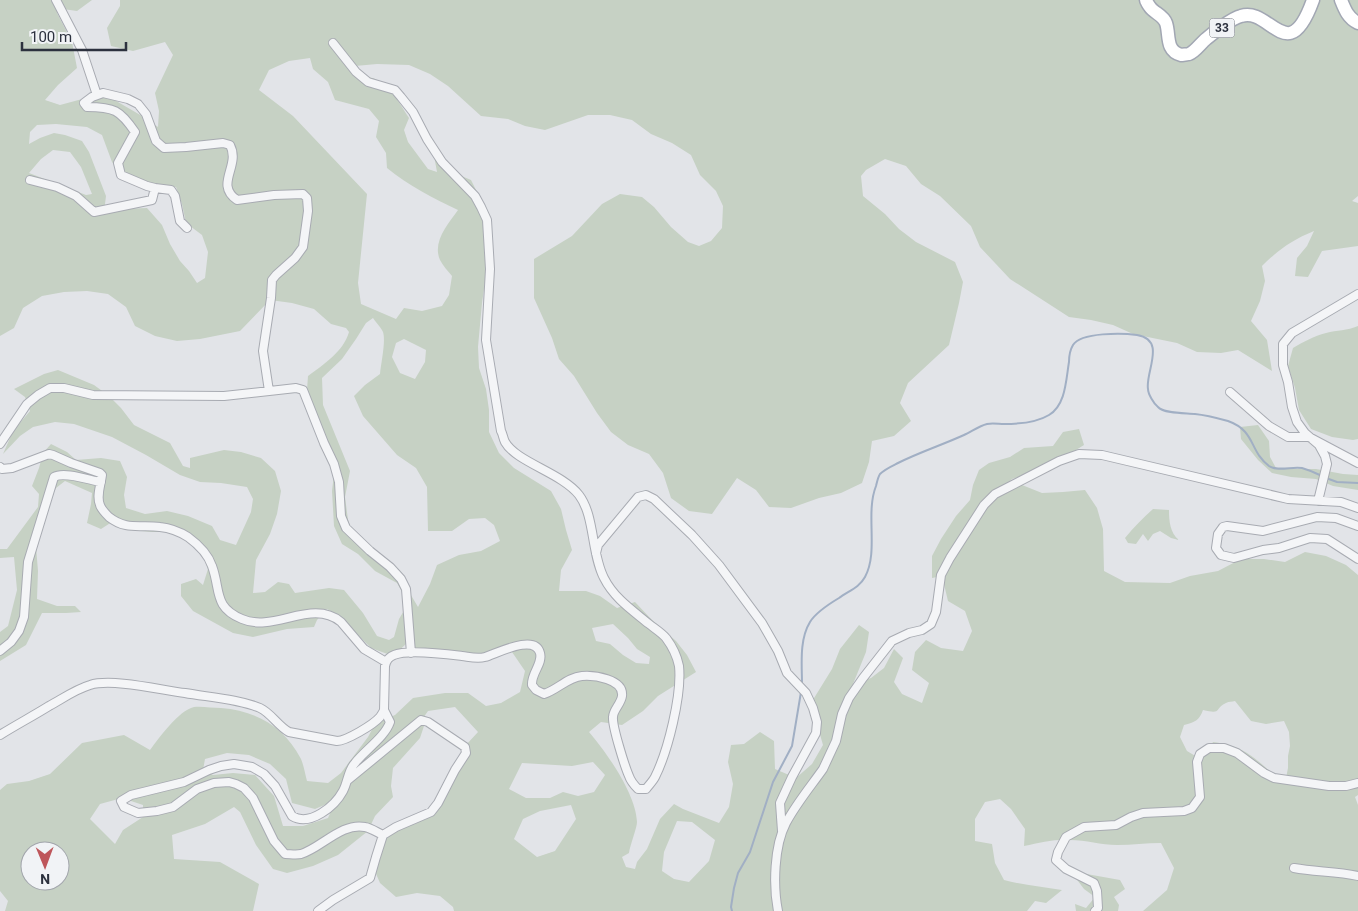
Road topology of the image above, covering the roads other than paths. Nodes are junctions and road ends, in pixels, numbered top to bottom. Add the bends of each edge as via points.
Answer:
1 (56, 0) edge
2 (1146, 0) edge
3 (1313, 0) edge
4 (1341, 0) edge
5 (1358, 23) edge
6 (334, 43) dead end
7 (97, 95) junction
8 (30, 180) dead end
9 (155, 188) junction
10 (187, 228) dead end
11 (1358, 294) edge
12 (269, 391) junction
13 (1230, 392) dead end
14 (1309, 437) junction
15 (0, 444) edge
16 (1358, 463) edge
17 (0, 467) edge
18 (101, 482) junction
19 (1319, 498) junction
20 (1358, 508) edge
21 (1358, 526) edge
22 (596, 555) junction
23 (1358, 559) edge
24 (0, 650) edge
25 (411, 653) junction
26 (386, 662) junction
27 (384, 710) junction
28 (0, 735) edge
29 (347, 781) junction
30 (1358, 783) edge
31 (782, 834) junction
32 (383, 836) junction
33 (1294, 868) dead end
34 (1358, 876) edge
35 (318, 911) edge
36 (778, 911) edge
37 (1096, 911) edge

1 - 7 street via 82,50
2 - 3 main road, 33 via 1163,18 1169,44 1182,55 1190,54 1207,38 1243,15 1253,16 1287,34 1295,31 1303,24
4 - 5 main road via 1348,16
6 - 22 street via 368,82 395,90 401,96 442,162 475,196 481,207 487,220 489,261 486,340 504,437 518,454 566,482 578,494 588,514
7 - 9 street via 84,103 87,108 106,107 124,116 135,132 118,163 121,174
7 - 12 street via 103,93 138,104 146,114 156,141 164,148 230,145 233,161 227,183 231,195 237,200 303,194 308,198 303,247 272,280 263,351
8 - 9 street via 76,196 94,212 152,200
9 - 10 street via 171,190 180,221
11 - 14 street via 1292,333 1283,344 1283,366 1292,407 1297,422
12 - 15 street via 224,396 93,396 64,388 50,388 27,404
12 - 25 street via 303,390 334,464 339,482 341,516 346,528 390,567 406,589
13 - 14 street via 1269,426 1288,437
14 - 16 street
14 - 19 street via 1322,450 1327,464
17 - 18 street via 12,468 49,454 100,473
18 - 24 street via 74,476 54,477 28,562 24,617 12,642
18 - 26 street via 100,505 116,522 160,526 187,536 200,547 212,567 219,598 225,608 241,619 270,623 304,614 325,614 337,618 364,649
19 - 20 street
19 - 31 street via 1288,500 1102,454 1079,454 1059,461 995,494 984,505 950,558 942,575 931,624 892,641 849,698 828,759
21 - 23 street via 1336,518 1317,517 1263,531 1227,526 1222,527 1218,534 1216,548 1221,555 1234,558 1310,538 1327,539
22 - 25 street via 611,590 622,603 665,637 678,664 680,681 667,747 646,789 638,789 629,777 612,716 622,692 611,681 599,676 580,676 544,694 532,685 532,676 540,659 539,650 532,645 516,645 474,658
22 - 31 street via 598,545 638,497 646,495 692,535 762,623 787,673 806,693 817,722 816,733 780,803
25 - 26 street via 392,655
26 - 27 street
27 - 28 street via 368,726 343,741 337,741 289,732 264,710 230,700 97,683 57,701
27 - 29 street via 389,726 353,764
29 - 32 street via 421,720 465,747 466,754 431,812
29 - 32 street via 341,794 328,808 310,818 296,819 292,816 264,774 252,767 234,764 209,770 184,782 131,795 121,801 124,808 138,813 158,812 173,807 197,789 228,782 244,788 253,798 274,842 285,854 303,853 352,827 365,827
30 - 37 street via 1329,786 1274,778 1237,753 1224,748 1209,748 1200,754 1197,762 1200,797 1192,808 1143,813 1116,826 1084,827 1066,837 1056,860 1066,869 1094,883
31 - 36 street via 775,868
32 - 35 street via 370,878
33 - 34 street

